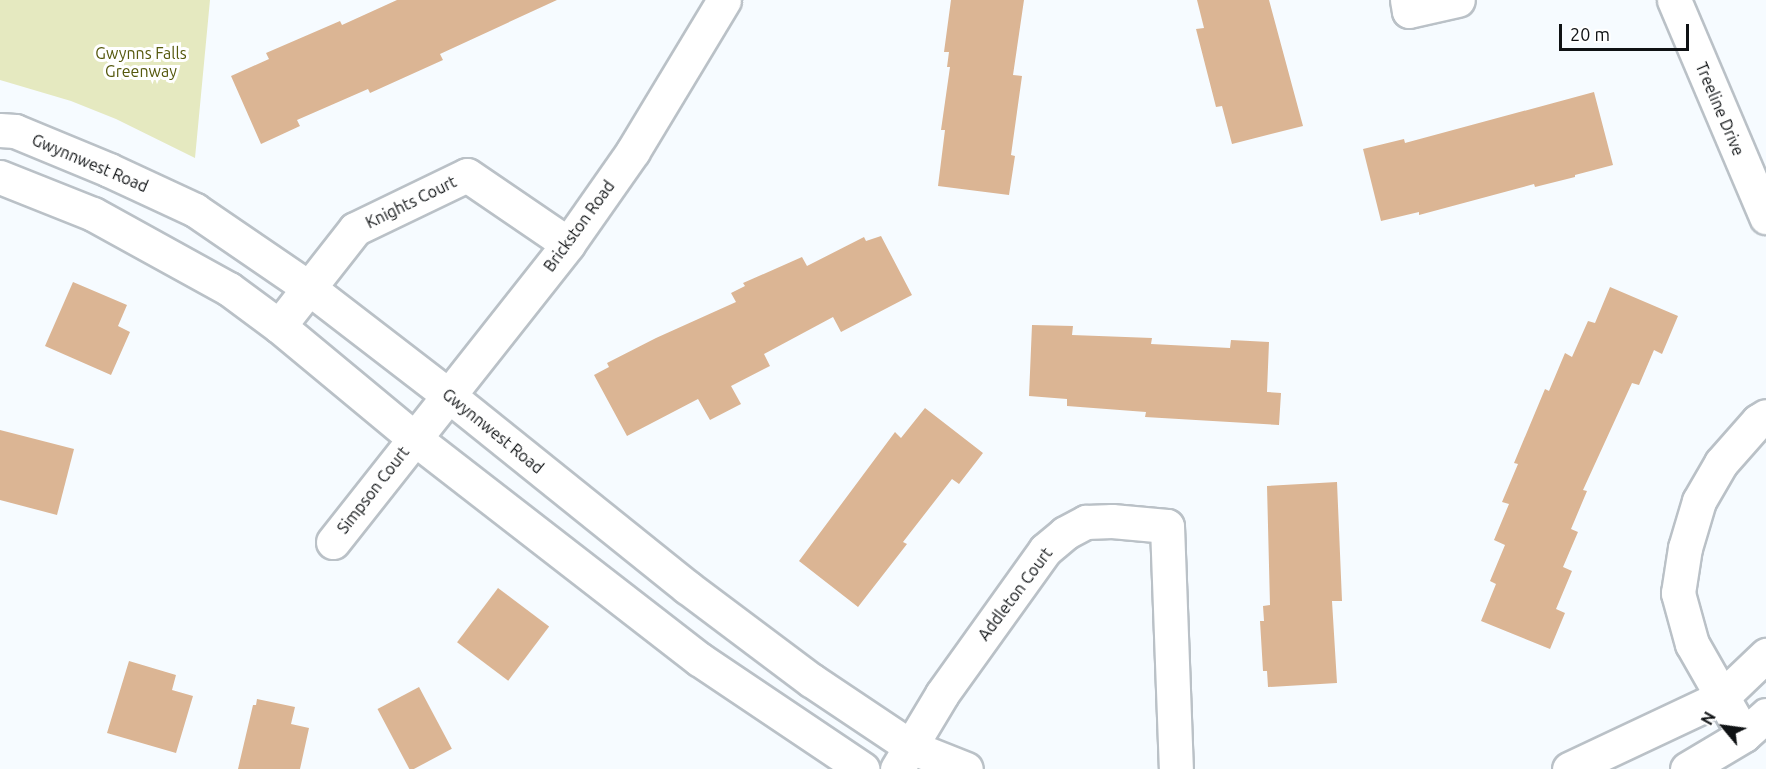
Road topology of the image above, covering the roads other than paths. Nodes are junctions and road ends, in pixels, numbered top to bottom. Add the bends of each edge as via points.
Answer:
1 (724, 0) edge
2 (1407, 0) edge
3 (1458, 0) edge
4 (1674, 0) edge
5 (0, 130) edge
6 (0, 177) edge
7 (1766, 217) edge
8 (568, 244) junction
9 (309, 288) junction
10 (279, 326) junction
11 (448, 395) junction
12 (1766, 416) edge
13 (414, 438) junction
14 (333, 542) dead end
15 (1766, 655) edge
16 (1722, 697) junction
17 (1755, 725) edge
18 (904, 758) edge
19 (863, 769) edge
20 (966, 769) edge
21 (1176, 769) edge
22 (1569, 769) edge
23 (1687, 769) edge

1 - 8 street, Brickston Road via 633,151
2 - 3 street via 1409,11
4 - 7 street, Treeline Drive
5 - 9 street, Gwynnwest Road via 26,135 195,210
6 - 10 street via 93,214 229,289
8 - 9 street, Knights Court via 467,175 355,229
8 - 11 street, Brickston Road
9 - 10 street, Knights Court
9 - 11 street, Gwynnwest Road
10 - 13 street
11 - 13 street, Brickston Road
11 - 18 street, Gwynnwest Road via 687,587 812,680
12 - 16 street via 1721,463 1700,501 1683,559 1678,593 1692,644
13 - 14 street, Simpson Court
13 - 19 street via 699,659
15 - 16 street
16 - 17 street
16 - 22 street
17 - 23 street
18 - 20 street, Gwynnwest Road
18 - 21 street, Addleton Court via 942,694 1045,550 1086,522 1123,522 1167,526

